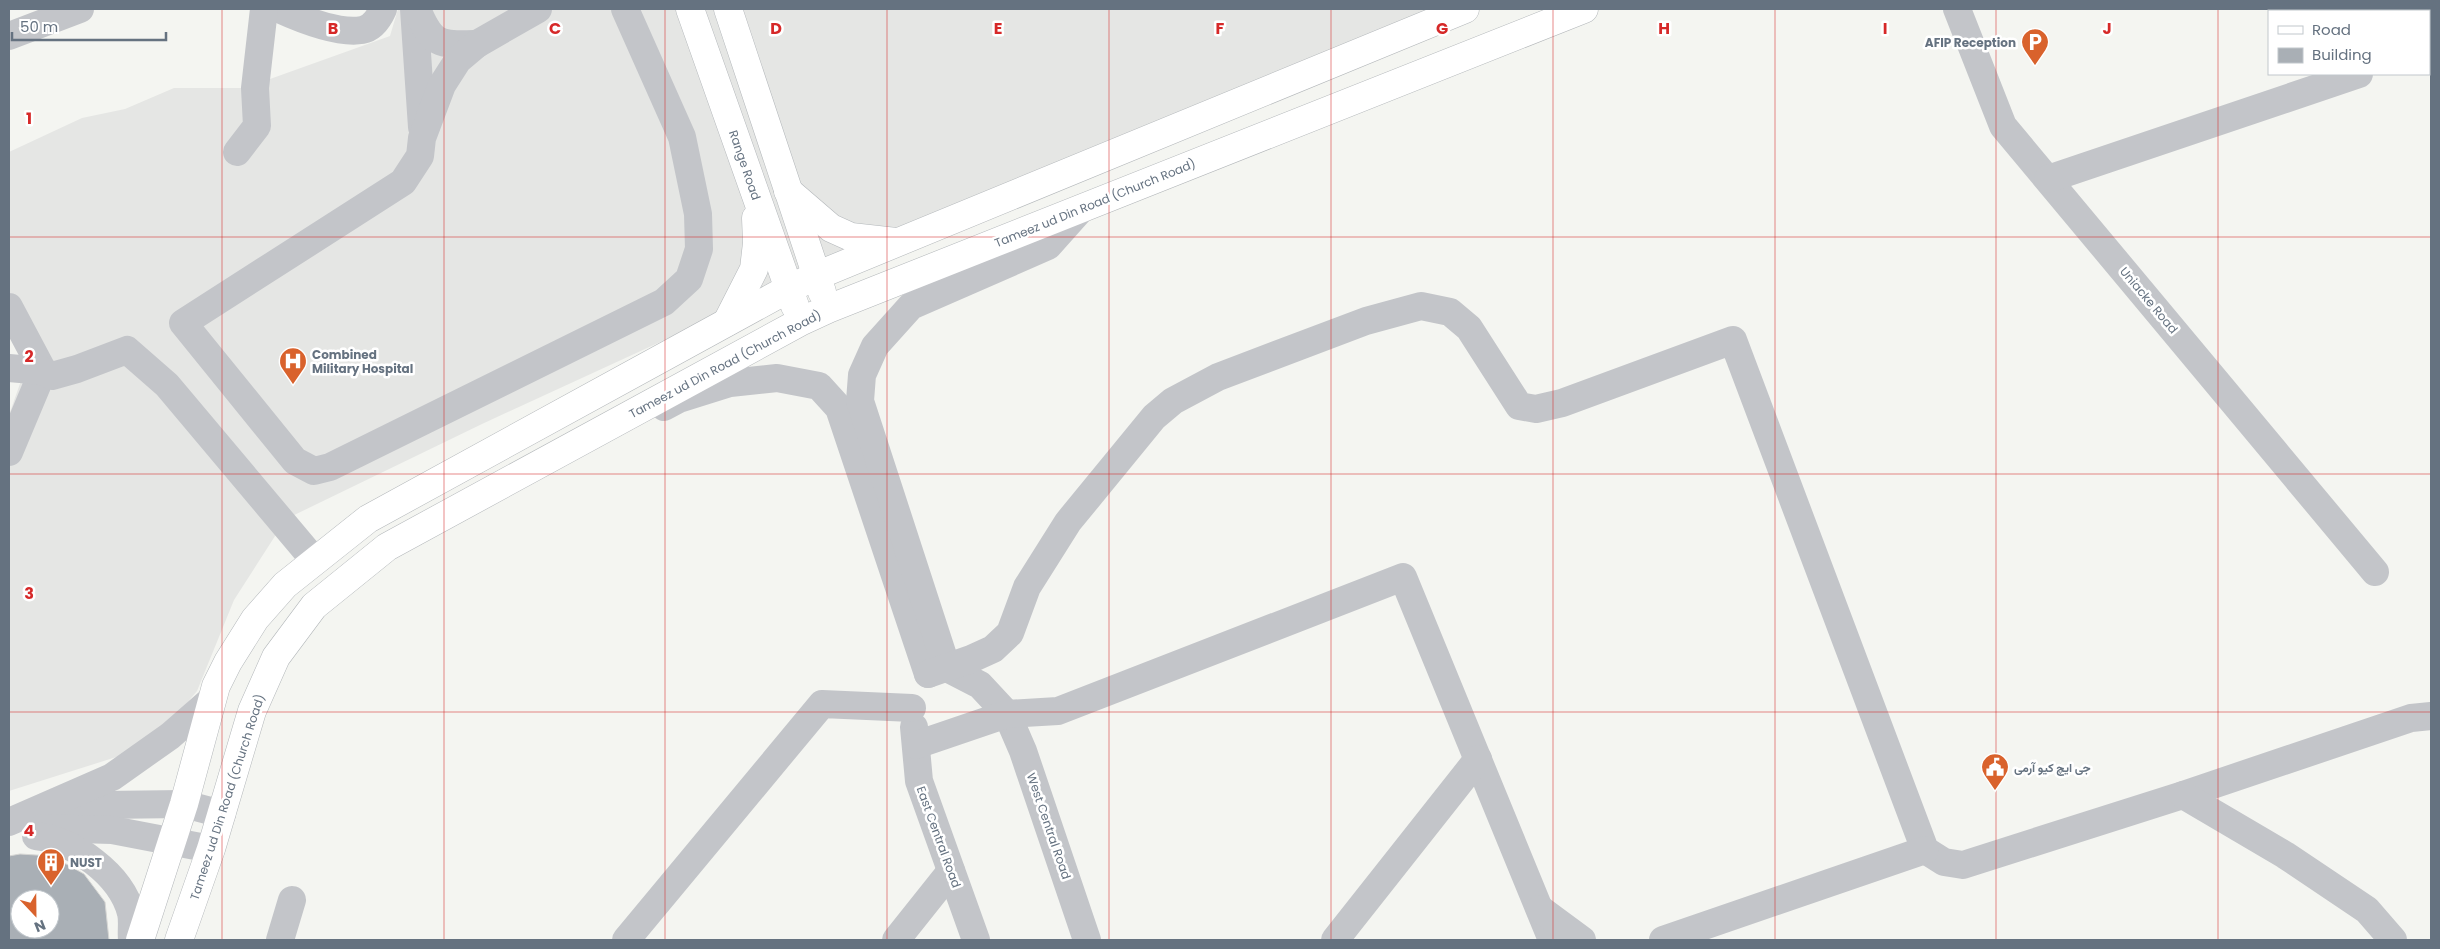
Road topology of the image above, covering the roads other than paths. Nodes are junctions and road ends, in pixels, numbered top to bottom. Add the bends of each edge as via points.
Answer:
1 (80, 9) edge
2 (264, 9) edge
3 (279, 9) edge
4 (383, 9) edge
5 (416, 9) edge
6 (538, 9) edge
7 (625, 9) edge
8 (690, 9) edge
9 (728, 9) edge
10 (1466, 9) edge
11 (1584, 9) edge
12 (1956, 9) edge
13 (9, 36) edge
14 (478, 44) junction
15 (2356, 75) edge
16 (422, 138) junction
17 (238, 152) dead end
18 (2048, 179) junction
19 (788, 191) junction
20 (755, 194) junction
21 (1081, 208) junction
22 (898, 242) junction
23 (816, 276) junction
24 (788, 289) junction
25 (9, 306) edge
26 (828, 309) junction
27 (802, 321) junction
28 (727, 322) junction
29 (9, 368) edge
30 (43, 371) junction
31 (9, 452) edge
32 (380, 553) junction
33 (315, 561) junction
34 (2375, 572) dead end
35 (937, 671) junction
36 (210, 702) junction
37 (912, 708) junction
38 (1007, 714) junction
39 (2431, 716) edge
40 (916, 745) junction
41 (1478, 759) junction
42 (2183, 795) junction
43 (184, 804) junction
44 (222, 814) junction
45 (9, 823) edge
46 (9, 830) edge
47 (172, 840) junction
48 (211, 849) junction
49 (1925, 850) junction
50 (951, 871) junction
51 (292, 900) dead end
52 (1540, 909) junction
53 (132, 940) edge
54 (140, 940) edge
55 (179, 940) edge
56 (280, 940) edge
57 (626, 940) edge
58 (896, 940) edge
59 (976, 940) edge
60 (1086, 940) edge
61 (1335, 940) edge
62 (1552, 940) edge
63 (1582, 940) edge
64 (1663, 940) edge
65 (2393, 940) edge

1 - 13 street
2 - 17 street via 255,88 257,126
3 - 4 street via 301,19 341,29 362,30 372,26
5 - 14 street via 425,29 445,45
5 - 16 street
6 - 14 street
7 - 16 street via 682,137 698,214 699,249 689,279 664,302 338,463 314,471 295,461 183,323 403,182 420,156
8 - 20 main road, Range Road
9 - 19 main road
10 - 22 main road
11 - 21 main road, Tameez ud Din Road (Church Road)
12 - 18 street, Uniacke Road via 2003,126
14 - 16 street via 458,60 442,85
15 - 18 street
18 - 34 street, Uniacke Road
19 - 22 main road via 831,228 851,237
19 - 23 main road
20 - 24 main road, Range Road
20 - 28 main road via 757,244 754,269
21 - 26 main road, Tameez ud Din Road (Church Road)
21 - 35 street via 1048,246 911,306 875,346 862,375 860,401
22 - 23 main road
23 - 24 main road
23 - 26 main road
24 - 27 main road, Range Road
24 - 28 main road
25 - 30 street
26 - 27 main road, Tameez ud Din Road (Church Road)
27 - 32 main road, Tameez ud Din Road (Church Road)
28 - 33 main road via 368,519
29 - 30 street
30 - 31 street
30 - 33 street via 52,376 127,350 167,385
32 - 35 street via 394,554 404,550 679,399 730,384 777,378 818,386 839,408
32 - 44 main road, Tameez ud Din Road (Church Road) via 314,606 276,657 252,711
33 - 36 main road via 285,585 255,619 228,662
35 - 37 street
35 - 38 street, West Central Road via 980,685
35 - 49 street via 993,649 1010,633 1027,587 1068,522 1154,417 1173,401 1218,377 1366,321 1421,306 1450,312 1470,328 1520,406 1536,409 1562,403 1732,340
36 - 43 main road
36 - 45 street via 170,736 112,777
37 - 40 street, East Central Road
37 - 57 street via 822,704
38 - 40 street
38 - 41 street via 1058,710 1403,577
38 - 60 street, West Central Road via 1023,751
39 - 42 street via 2411,718
40 - 50 street, East Central Road via 919,781
41 - 52 street
41 - 61 street
42 - 49 street via 1963,865 1944,862
42 - 65 street via 2285,855 2367,910
43 - 44 street
43 - 45 street via 102,806
43 - 47 main road
44 - 48 main road, Tameez ud Din Road (Church Road)
46 - 47 street via 112,830
46 - 53 street via 62,843 99,864 124,897 131,914
47 - 48 street
47 - 54 main road
48 - 55 main road, Tameez ud Din Road (Church Road)
49 - 64 street
50 - 58 street
50 - 59 street, East Central Road
51 - 56 street
52 - 62 street
52 - 63 street

